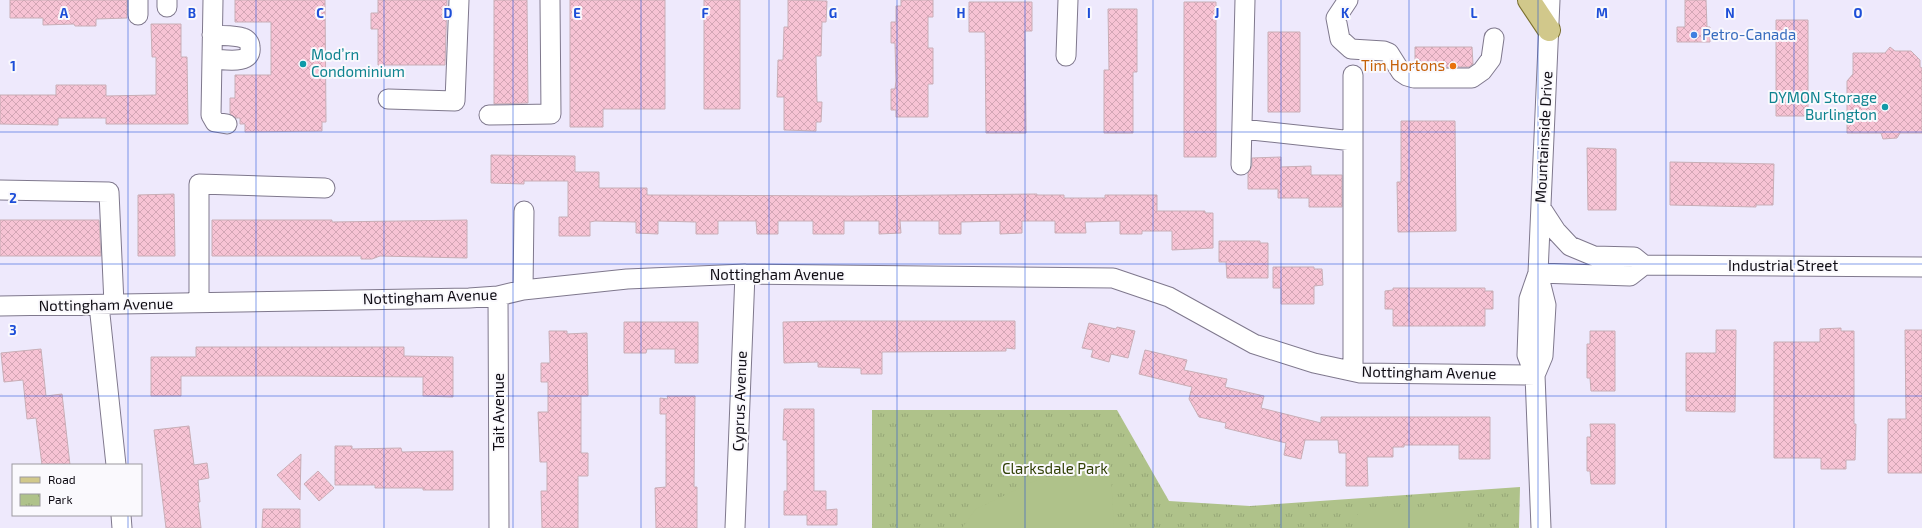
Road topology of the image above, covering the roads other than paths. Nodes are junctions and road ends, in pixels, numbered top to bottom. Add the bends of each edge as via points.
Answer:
1 (213, 0) edge
2 (459, 0) edge
3 (550, 0) edge
4 (1068, 0) edge
5 (1245, 0) edge
6 (1348, 0) edge
7 (1529, 0) edge
8 (1550, 0) edge
9 (1549, 30) junction
10 (212, 35) junction
11 (1494, 38) dead end
12 (1066, 56) dead end
13 (212, 59) junction
14 (1353, 75) dead end
15 (388, 99) dead end
16 (489, 116) dead end
17 (227, 124) dead end
18 (1242, 129) junction
19 (1353, 141) junction
20 (1241, 165) dead end
21 (325, 188) dead end
22 (0, 190) edge
23 (1541, 208) junction
24 (524, 211) dead end
25 (1644, 265) junction
26 (1922, 267) edge
27 (1538, 273) junction
28 (745, 274) junction
29 (523, 290) junction
30 (498, 296) junction
31 (199, 303) junction
32 (107, 305) junction
33 (0, 306) edge
34 (1353, 370) junction
35 (1535, 375) junction
36 (116, 464) edge
37 (121, 516) edge
38 (122, 528) edge
39 (500, 528) edge
40 (735, 528) edge
41 (1541, 528) edge

1 - 10 street
2 - 15 street via 454,101
3 - 16 street via 551,114
4 - 12 street
5 - 18 street
6 - 11 street via 1336,18 1340,39 1351,49 1389,53 1401,72 1414,78 1472,78 1482,71 1491,59
7 - 9 main road
8 - 9 street, Mountainside Drive
9 - 23 street, Mountainside Drive
10 - 13 street
10 - 13 street via 244,38 250,50 249,55 242,60
13 - 17 street via 211,115 215,122
14 - 19 street
18 - 19 street
18 - 20 street
19 - 34 street
21 - 31 street via 199,184
22 - 32 street via 109,192
23 - 25 street, Industrial Street via 1556,231 1570,246 1594,256 1634,257
23 - 27 street, Mountainside Drive
24 - 29 street
25 - 26 street, Industrial Street
25 - 27 street via 1630,276
27 - 35 street, Mountainside Drive via 1529,299 1526,356
28 - 29 street, Nottingham Avenue via 628,278
28 - 34 street, Nottingham Avenue via 1113,278 1169,296 1254,344 1314,363
28 - 40 street, Cyprus Avenue
29 - 30 street, Nottingham Avenue
30 - 31 street, Nottingham Avenue
30 - 39 street, Tait Avenue
31 - 32 street, Nottingham Avenue
32 - 33 street, Nottingham Avenue
32 - 36 street
34 - 35 street, Nottingham Avenue via 1360,373
35 - 41 street, Mountainside Drive
37 - 38 street

